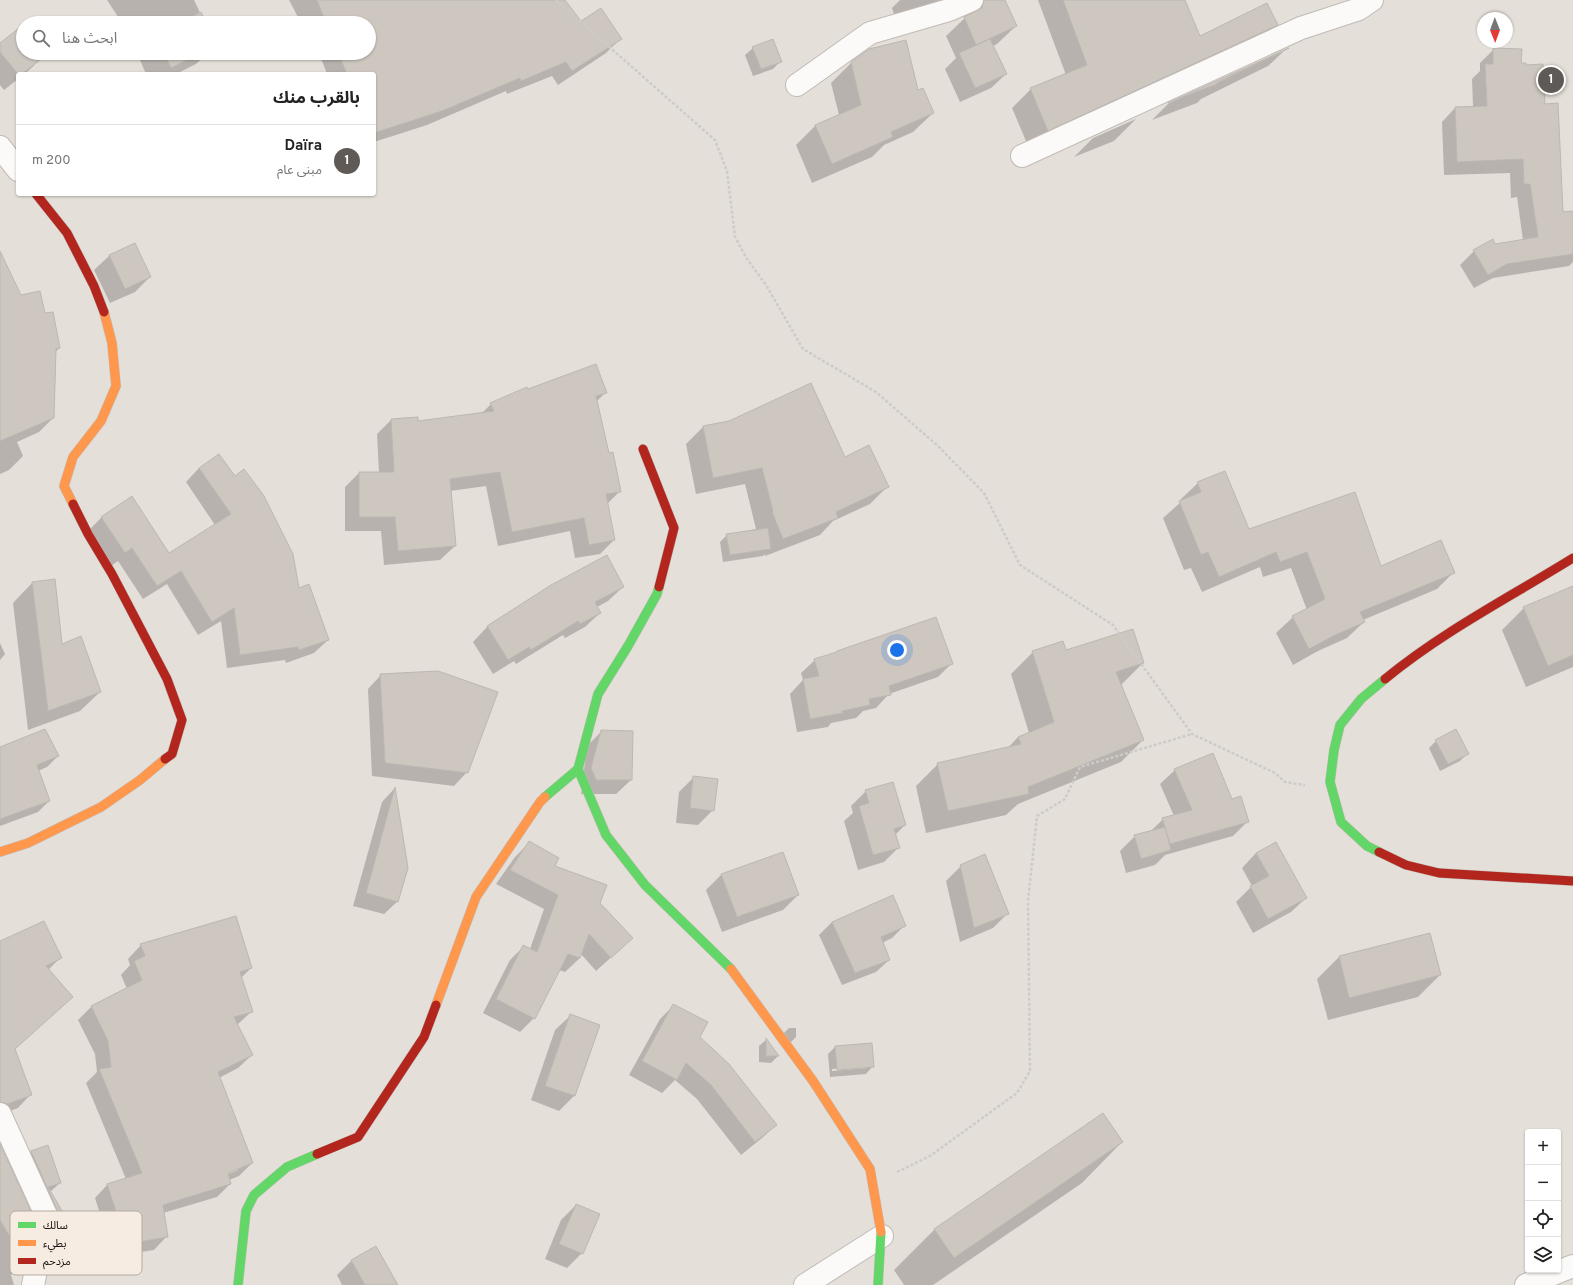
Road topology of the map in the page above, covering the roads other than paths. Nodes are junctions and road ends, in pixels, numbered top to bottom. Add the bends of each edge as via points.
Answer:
1 (972, 0) edge
2 (1372, 0) edge
3 (797, 85) dead end
4 (0, 147) edge
5 (1022, 156) dead end
6 (16, 167) edge
7 (38, 196) edge
8 (643, 449) dead end
9 (1573, 558) edge
10 (578, 769) junction
11 (0, 852) edge
12 (1573, 881) edge
13 (0, 1114) edge
14 (44, 1211) edge
15 (882, 1236) junction
16 (1573, 1266) edge
17 (35, 1275) edge
18 (33, 1285) edge
19 (238, 1285) edge
20 (805, 1285) edge
21 (878, 1285) edge
22 (1526, 1285) edge

1 - 3 street via 949,10 870,33
2 - 5 street via 1359,9 1294,32
4 - 6 street
7 - 11 street via 67,233 94,286 112,343 116,386 101,421 73,457 64,486 167,679 182,720 172,754 140,780 101,807 28,842
8 - 10 street via 674,528 673,535 657,594 598,694
9 - 12 street via 1448,634 1400,667 1361,700 1340,725 1330,782 1341,822 1367,846 1406,865 1439,873
10 - 15 street via 606,835 645,885 728,965 813,1080 870,1169
10 - 19 street via 540,802 476,897 424,1037 358,1137 287,1167 254,1196 246,1211
13 - 14 street
15 - 20 street
15 - 21 street
16 - 22 street
17 - 18 street

